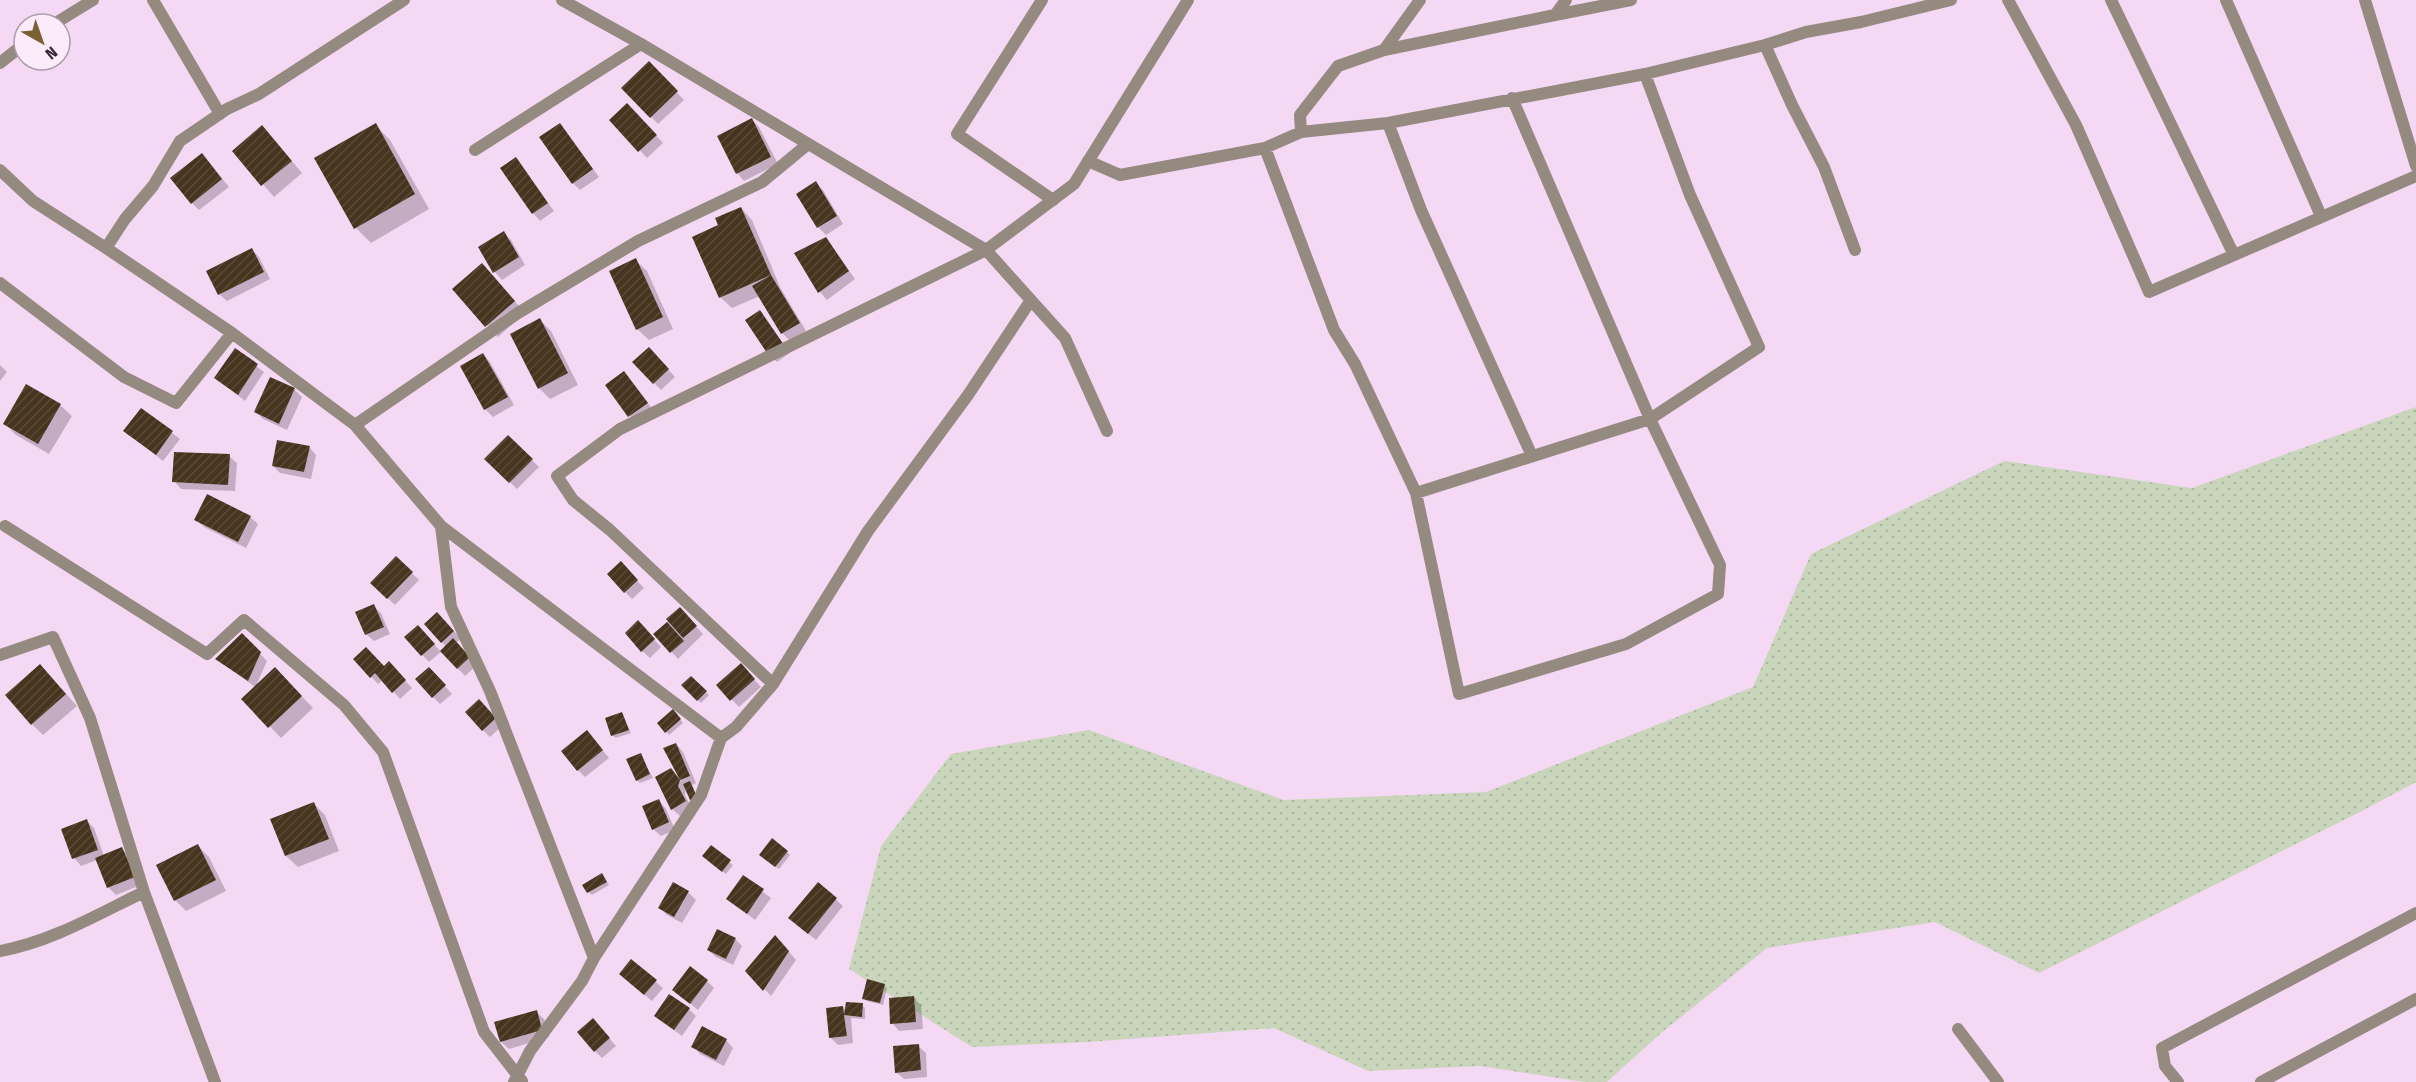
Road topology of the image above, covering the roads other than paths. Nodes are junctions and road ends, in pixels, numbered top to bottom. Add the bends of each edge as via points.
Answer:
1 (93, 0) edge
2 (153, 0) edge
3 (404, 0) edge
4 (562, 0) edge
5 (1042, 0) edge
6 (1188, 0) edge
7 (1420, 0) edge
8 (1566, 0) edge
9 (1630, 0) edge
10 (1951, 0) edge
11 (2008, 0) edge
12 (2111, 0) edge
13 (2226, 0) edge
14 (2365, 0) edge
15 (72, 13) edge
16 (1555, 15) junction
17 (641, 44) junction
18 (1766, 45) junction
19 (1383, 50) junction
20 (12, 54) edge
21 (0, 63) edge
22 (1645, 74) junction
23 (1512, 98) junction
24 (220, 114) junction
25 (1388, 123) junction
26 (1301, 132) junction
27 (808, 144) junction
28 (1265, 148) junction
29 (476, 150) dead end
30 (1088, 161) junction
31 (2416, 166) edge
32 (0, 170) edge
33 (2416, 176) edge
34 (1053, 200) junction
35 (2321, 216) junction
36 (106, 248) junction
37 (986, 250) junction
38 (1855, 250) dead end
39 (2234, 255) junction
40 (0, 283) edge
41 (1031, 300) junction
42 (232, 333) junction
43 (1650, 419) junction
44 (355, 425) junction
45 (1107, 431) dead end
46 (1532, 456) junction
47 (1416, 493) junction
48 (5, 526) dead end
49 (441, 526) junction
50 (0, 655) edge
51 (773, 684) junction
52 (721, 738) junction
53 (144, 892) junction
54 (2416, 913) edge
55 (0, 951) edge
56 (594, 958) junction
57 (2416, 999) edge
58 (1958, 1029) dead end
59 (518, 1080) edge
60 (215, 1082) edge
61 (1998, 1082) edge
62 (2178, 1082) edge
63 (2261, 1082) edge

1 - 15 street
2 - 24 street
3 - 24 street via 259,94
4 - 17 street
5 - 34 street via 957,134
6 - 30 street
7 - 19 street
8 - 16 street
9 - 16 street
10 - 18 street via 1806,32
11 - 39 street via 2076,125 2149,292
12 - 39 street
13 - 35 street
14 - 31 street
16 - 19 street
17 - 27 street
17 - 29 street
18 - 22 street
18 - 38 street via 1824,167
19 - 26 street via 1338,66 1300,115
20 - 21 street
22 - 23 street
22 - 43 street via 1690,195 1758,346
23 - 25 street
23 - 43 street
24 - 36 street via 180,141 153,186
25 - 26 street
25 - 46 street via 1421,210
26 - 28 street
27 - 37 street
27 - 44 street via 762,182 638,242 518,313
28 - 30 street via 1120,175
28 - 47 street via 1334,330 1355,364
30 - 34 street via 1074,184
32 - 36 street via 33,201
33 - 35 street
34 - 37 street
35 - 39 street
36 - 42 street
37 - 41 street
37 - 51 street via 620,429 557,476 573,500
40 - 42 street via 124,377 176,403
41 - 45 street via 1065,338
41 - 51 street via 968,395 868,531
42 - 44 street
43 - 46 street
43 - 47 street via 1720,565 1718,594 1626,644 1459,694
44 - 49 street
46 - 47 street
48 - 59 street via 207,654 244,620 344,705 384,752 484,1032
49 - 52 street
49 - 56 street via 451,607 490,691
50 - 53 street via 53,637 90,718
51 - 52 street via 736,727
52 - 56 street via 701,795
53 - 55 street via 63,931 20,948
53 - 60 street
54 - 62 street via 2162,1048 2165,1066
56 - 59 street via 582,981 530,1051
57 - 63 street
58 - 61 street

